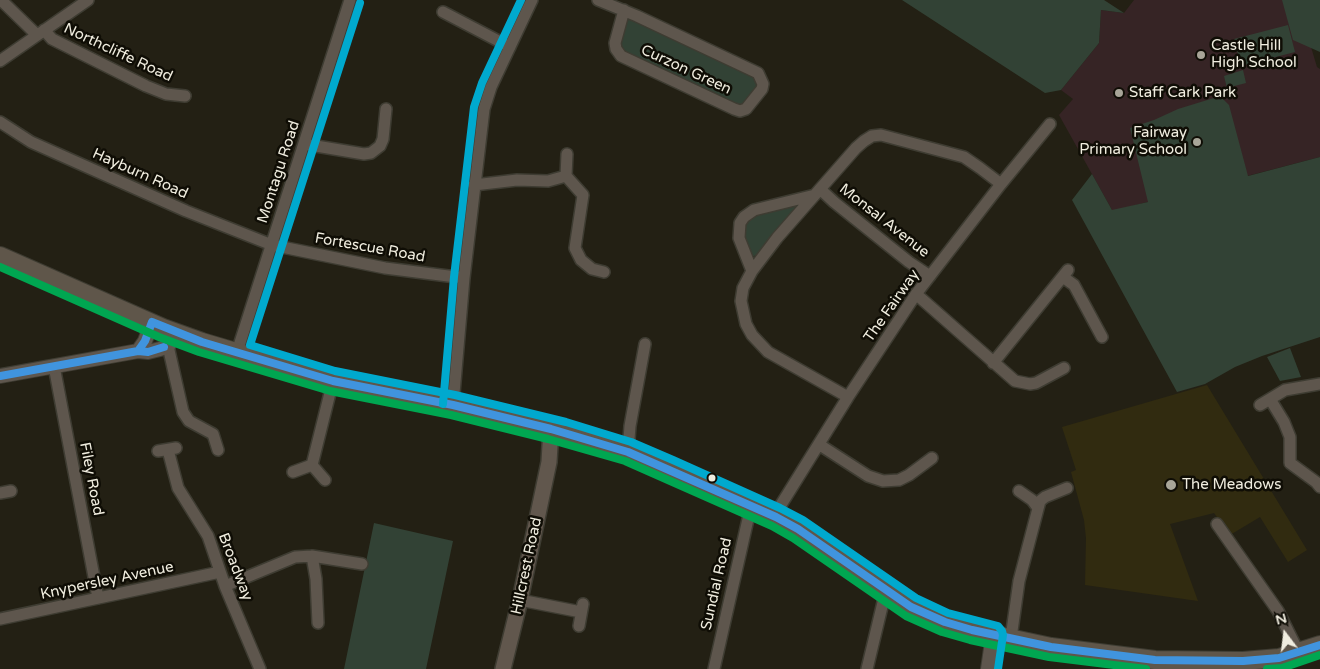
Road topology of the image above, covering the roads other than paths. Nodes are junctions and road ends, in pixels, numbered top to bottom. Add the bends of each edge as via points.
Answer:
1 (1, 0) edge
2 (88, 0) edge
3 (350, 0) edge
4 (532, 0) edge
5 (598, 0) edge
6 (624, 10) junction
7 (443, 12) dead end
8 (40, 32) junction
9 (510, 47) junction
10 (0, 61) edge
11 (185, 96) dead end
12 (386, 109) dead end
13 (0, 122) edge
14 (1050, 124) dead end
15 (304, 144) junction
16 (567, 154) dead end
17 (566, 176) junction
18 (1001, 184) junction
19 (474, 185) junction
20 (817, 192) junction
21 (272, 245) junction
22 (0, 256) edge
23 (752, 271) junction
24 (604, 272) dead end
25 (930, 276) junction
26 (464, 278) junction
27 (916, 294) junction
28 (1100, 329) dead end
29 (165, 332) junction
30 (645, 344) dead end
31 (138, 351) junction
32 (237, 352) junction
33 (993, 363) junction
34 (54, 366) junction
35 (1064, 368) dead end
36 (0, 376) edge
37 (334, 381) junction
38 (1320, 384) edge
39 (848, 397) junction
40 (453, 405) junction
41 (558, 431) junction
42 (818, 445) junction
43 (167, 450) dead end
44 (218, 450) dead end
45 (628, 452) junction
46 (932, 457) dead end
47 (312, 465) junction
48 (293, 472) dead end
49 (325, 480) dead end
50 (1320, 487) edge
51 (1067, 488) dead end
52 (1019, 492) dead end
53 (750, 506) junction
54 (1038, 508) junction
55 (776, 517) junction
56 (1217, 524) dead end
57 (312, 556) junction
58 (362, 564) dead end
59 (220, 572) junction
60 (225, 586) junction
61 (886, 590) junction
62 (98, 598) junction
63 (520, 600) junction
64 (0, 619) edge
65 (318, 624) dead end
66 (579, 626) dead end
67 (993, 635) junction
68 (1011, 638) junction
69 (1320, 644) edge
70 (1299, 653) junction
71 (260, 669) edge
72 (503, 669) edge
73 (714, 669) edge
74 (867, 669) edge
75 (988, 669) edge

1 - 8 street, Northcliffe Road
2 - 8 street
3 - 15 street, Montagu Road
4 - 9 street
5 - 6 street, Curzon Green
6 - 6 street, Curzon Green via 758,73 762,89 746,109 740,111 621,56 615,43
7 - 9 street
8 - 10 street
8 - 11 street, Northcliffe Road via 146,86 166,94
9 - 19 street via 484,110
12 - 15 street via 383,139 371,153
13 - 21 street, Hayburn Road via 31,142 186,211
14 - 18 street, The Fairway
15 - 21 street, Montagu Road
16 - 17 street
17 - 19 street via 548,181 517,180
17 - 24 street via 583,195 575,248 581,260 592,269
18 - 20 street via 964,158 881,135 864,141
18 - 25 street, The Fairway
19 - 26 street
20 - 23 street
20 - 23 street via 754,210 744,217 740,223 739,238
20 - 25 street, Monsal Avenue
21 - 26 street, Fortescue Road via 385,268
21 - 32 street, Montagu Road
22 - 29 main road
23 - 39 street via 743,288 741,301 752,335 768,352
25 - 27 street, The Fairway
26 - 40 street
27 - 33 street
27 - 39 street, The Fairway
28 - 33 street via 1066,273
29 - 31 street via 145,341
29 - 31 street via 148,352
29 - 32 main road
29 - 44 street via 183,412 189,421 213,434
30 - 45 street
31 - 34 street
32 - 37 main road
33 - 35 street via 1021,384 1052,379
34 - 36 street
34 - 62 street, Filey Road
37 - 40 main road
37 - 47 street
38 - 50 street via 1294,387 1265,402 1284,422 1290,436 1290,463
39 - 42 street, The Fairway
40 - 41 main road
41 - 45 main road
41 - 63 main road, Hillcrest Road
42 - 46 street via 868,476 883,481 899,480
42 - 55 street, The Fairway
43 - 59 street, Broadway via 178,488 208,536
45 - 53 main road
47 - 48 street
47 - 49 street
51 - 54 street via 1045,497
52 - 54 street
53 - 55 main road
53 - 73 street, Sundial Road
54 - 68 street via 1019,581
55 - 61 main road
56 - 70 street via 1278,611
57 - 58 street
57 - 60 street via 288,559
57 - 65 street
59 - 60 street, Broadway
59 - 62 street, Knypersley Avenue
60 - 71 street, Broadway
61 - 67 main road via 945,622
61 - 74 street
62 - 64 street, Knypersley Avenue
63 - 66 street via 582,608
63 - 72 main road, Hillcrest Road
67 - 68 main road
67 - 75 street
68 - 70 main road via 1051,647 1155,660 1229,662
69 - 70 main road

